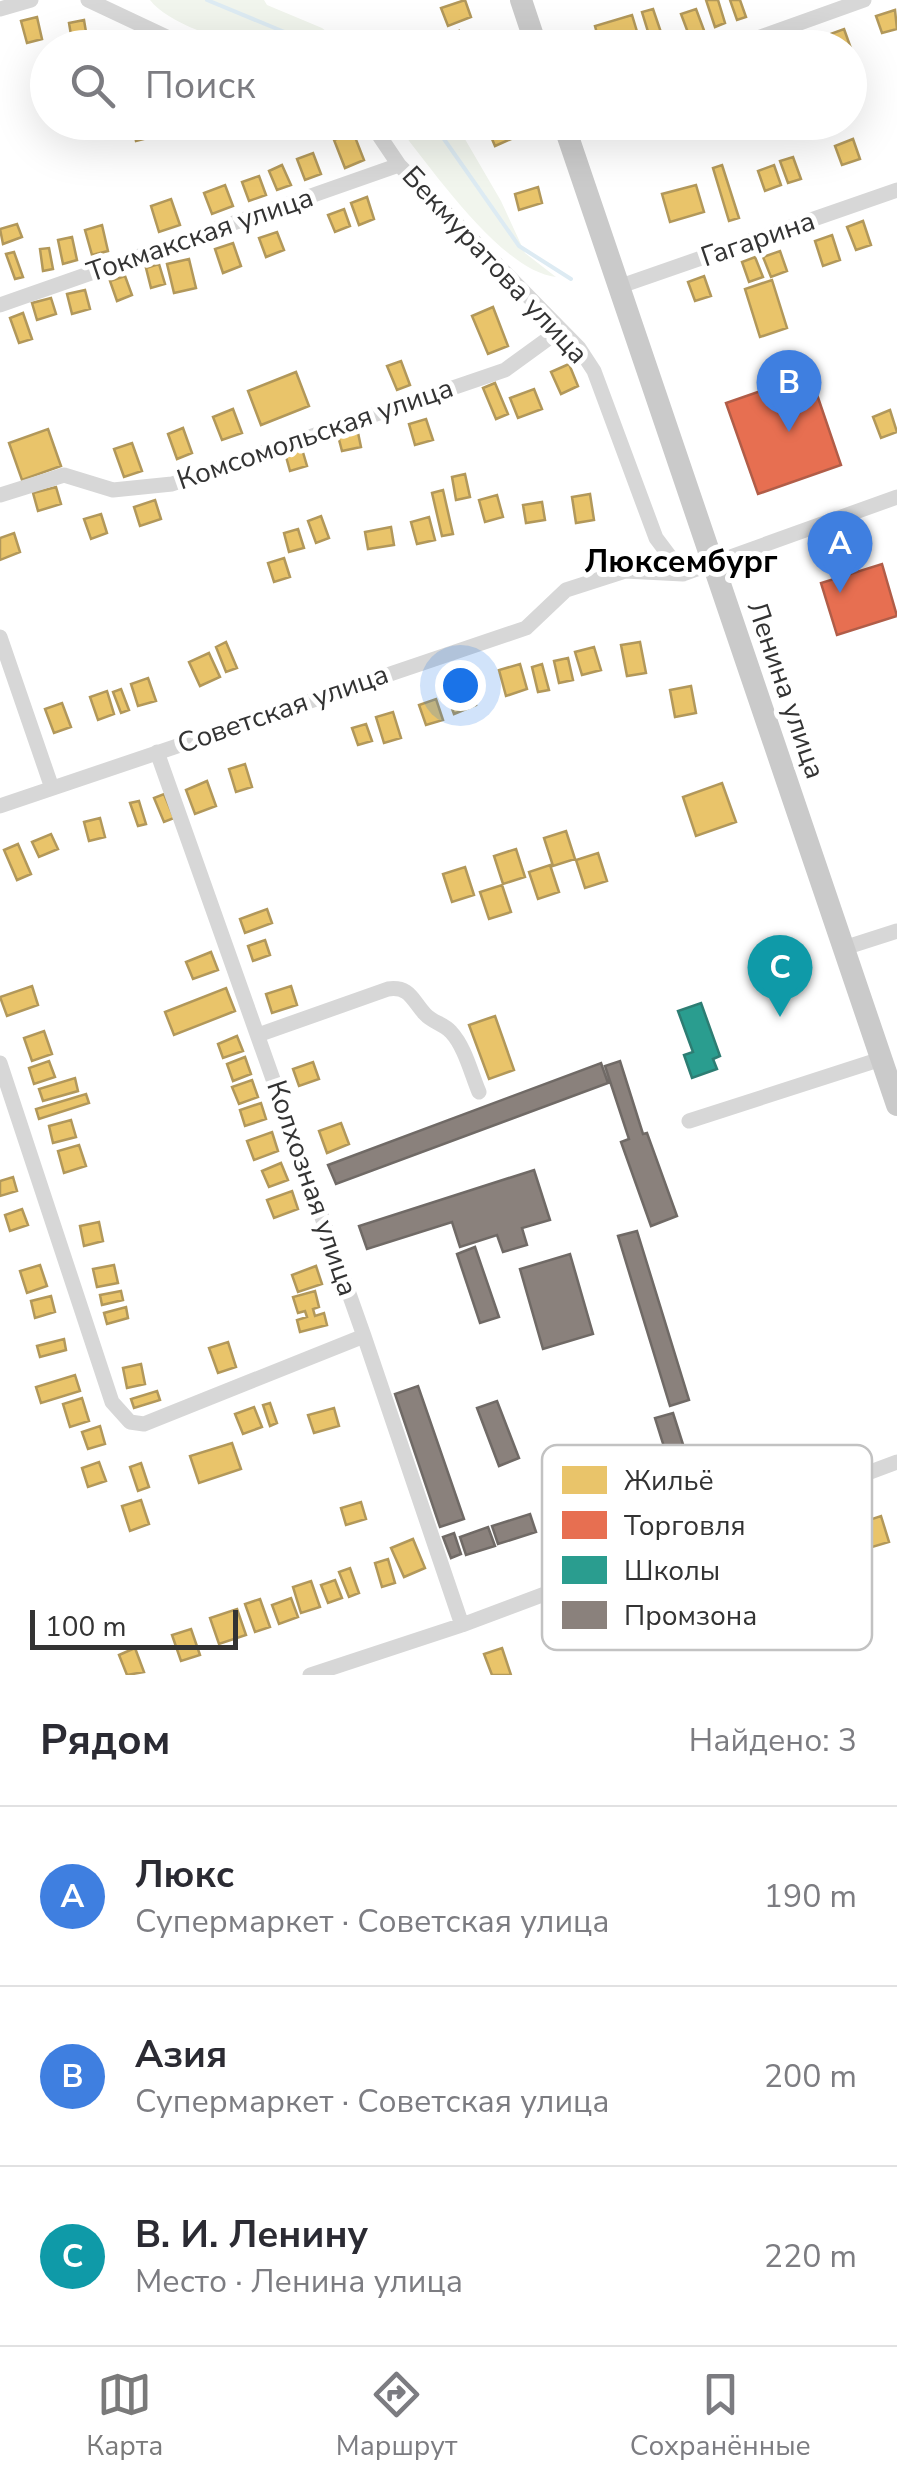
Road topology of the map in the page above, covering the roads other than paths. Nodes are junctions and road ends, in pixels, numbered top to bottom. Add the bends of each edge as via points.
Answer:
1 (30, 0) edge
2 (88, 0) edge
3 (521, 0) edge
4 (864, 0) edge
5 (0, 9) edge
6 (152, 30) edge
7 (531, 30) edge
8 (780, 30) edge
9 (383, 140) edge
10 (569, 140) edge
11 (400, 165) junction
12 (897, 190) edge
13 (618, 287) junction
14 (0, 305) edge
15 (560, 330) junction
16 (0, 495) edge
17 (897, 496) edge
18 (712, 566) junction
19 (683, 574) junction
20 (0, 637) edge
21 (7, 677) edge
22 (158, 752) junction
23 (52, 788) junction
24 (0, 806) edge
25 (897, 931) edge
26 (844, 948) junction
27 (258, 1035) junction
28 (881, 1059) junction
29 (0, 1063) edge
30 (479, 1092) dead end
31 (897, 1105) edge
32 (689, 1121) dead end
33 (364, 1336) junction
34 (897, 1462) edge
35 (872, 1471) edge
36 (542, 1596) edge
37 (462, 1626) junction
38 (310, 1675) edge

1 - 5 street
2 - 6 street
3 - 7 main road
4 - 8 street
9 - 11 street, Бекмуратова улица
10 - 13 main road, Ленина улица
11 - 14 street, Токмакская улица
11 - 15 street, Бекмуратова улица
12 - 13 street, Гагарина
13 - 18 main road, Ленина улица
15 - 16 street, Комсомольская улица via 506,370 172,484 113,490 64,475
15 - 19 street, Бекмуратова улица via 594,371 656,538
17 - 18 street, Советская улица
18 - 19 street, Советская улица
18 - 26 main road, Ленина улица
19 - 22 street, Советская улица via 625,571 566,590 526,628
20 - 21 street
21 - 23 street
22 - 23 street, Советская улица
22 - 27 street, Колхозная улица
23 - 24 street, Советская улица
25 - 26 street
26 - 28 main road, Ленина улица
27 - 30 street via 400,988 456,1038
27 - 33 street, Колхозная улица
28 - 31 main road, Ленина улица
28 - 32 street
29 - 33 street via 112,1402 130,1422 144,1424
33 - 37 street, Колхозная улица
34 - 35 street
36 - 37 street
37 - 38 street

